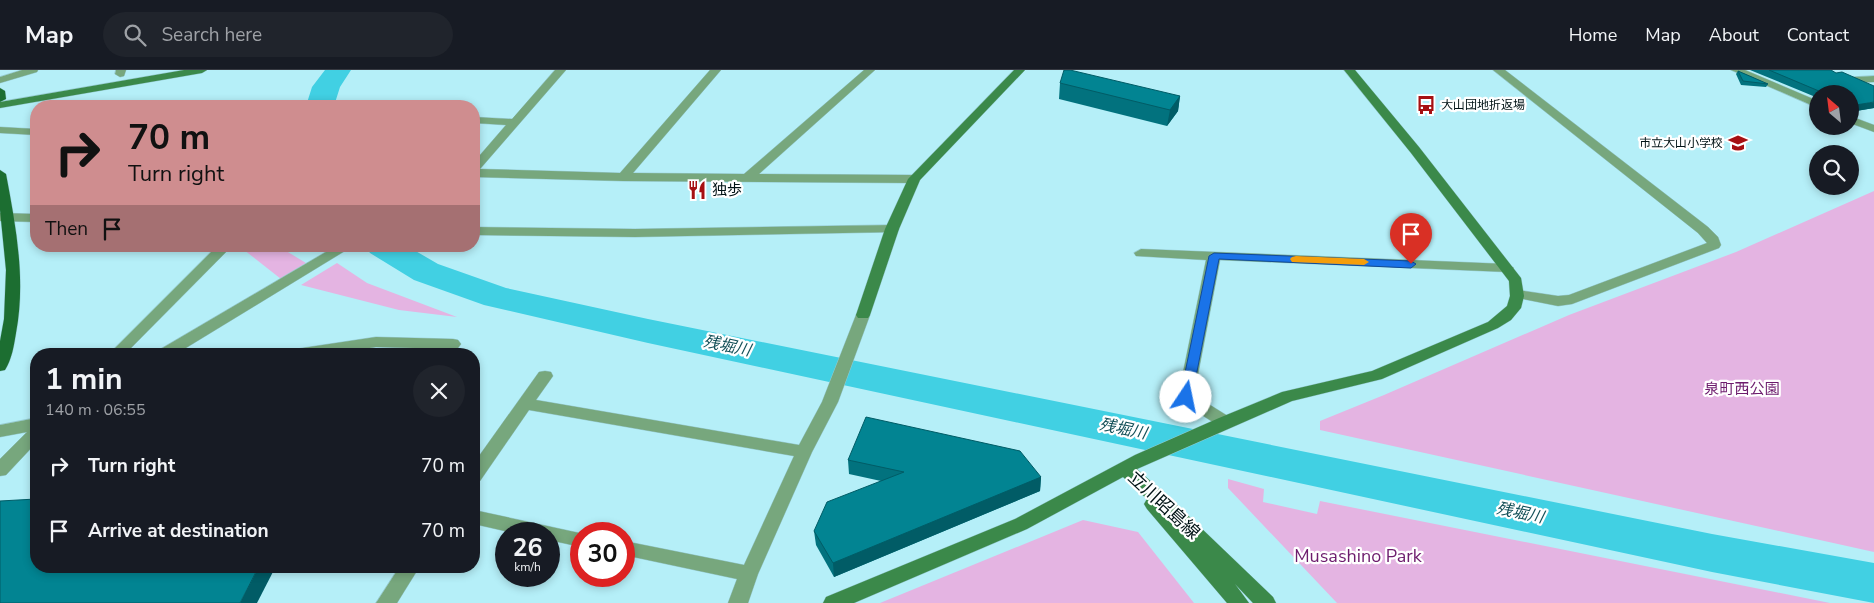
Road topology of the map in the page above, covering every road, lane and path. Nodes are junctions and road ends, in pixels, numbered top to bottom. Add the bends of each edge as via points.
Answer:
1 (33, 70) edge
2 (145, 70) edge
3 (202, 70) edge
4 (561, 70) edge
5 (716, 70) edge
6 (870, 70) edge
7 (1020, 70) edge
8 (1349, 70) edge
9 (1498, 70) edge
10 (1736, 70) edge
11 (121, 72) edge
12 (1874, 78) edge
13 (0, 80) edge
14 (1874, 89) edge
15 (0, 95) edge
16 (1809, 101) edge
17 (0, 105) edge
18 (480, 120) edge
19 (514, 122) junction
20 (1859, 123) edge
21 (1874, 129) edge
22 (0, 130) edge
23 (30, 132) edge
24 (480, 164) edge
25 (480, 171) edge
26 (0, 174) edge
27 (623, 177) junction
28 (747, 178) junction
29 (914, 178) junction
30 (4, 217) edge
31 (30, 218) edge
32 (892, 229) junction
33 (480, 231) edge
34 (5, 242) edge
35 (219, 252) edge
36 (335, 252) edge
37 (1141, 253) dead end
38 (1214, 256) junction
39 (1507, 268) junction
40 (1518, 294) junction
41 (453, 344) dead end
42 (122, 348) edge
43 (174, 348) edge
44 (336, 348) edge
45 (0, 365) edge
46 (545, 376) dead end
47 (527, 404) junction
48 (1221, 423) junction
49 (30, 425) edge
50 (0, 431) edge
51 (30, 439) edge
52 (30, 449) edge
53 (18, 450) junction
54 (804, 452) junction
55 (480, 468) edge
56 (1124, 468) junction
57 (0, 470) edge
58 (480, 519) edge
59 (570, 538) edge
60 (635, 550) edge
61 (406, 573) edge
62 (749, 574) junction
63 (386, 603) edge
64 (738, 603) edge
65 (832, 603) edge
66 (1239, 603) edge
67 (1266, 603) edge

1 - 13 street
2 - 11 street
3 - 17 street
4 - 19 street
5 - 27 street
6 - 28 street
7 - 29 street
8 - 39 street
9 - 40 street via 1703,230 1714,245 1572,299 1558,301
10 - 16 street
11 - 15 street
12 - 14 street via 1849,78
18 - 19 street
19 - 24 street
20 - 21 street
22 - 23 street
25 - 27 street
26 - 30 main road
27 - 28 street
28 - 29 street
29 - 32 street
30 - 31 street
30 - 34 main road
32 - 33 street via 635,233
32 - 54 street via 830,402
34 - 45 main road via 12,303
35 - 42 street
36 - 43 street
37 - 38 street
38 - 39 street
38 - 48 street via 1186,397
39 - 40 street via 1516,281
40 - 48 street via 1507,317 1493,325 1376,375 1288,396
41 - 44 street via 376,342
46 - 47 street
47 - 54 street
47 - 55 street
48 - 56 street
49 - 50 street
51 - 53 street
52 - 53 street
53 - 57 street
54 - 62 street
56 - 65 street via 1020,524
56 - 66 street, 立川昭島線
56 - 67 street, 立川昭島線
58 - 59 street
60 - 62 street
61 - 63 street
62 - 64 street

